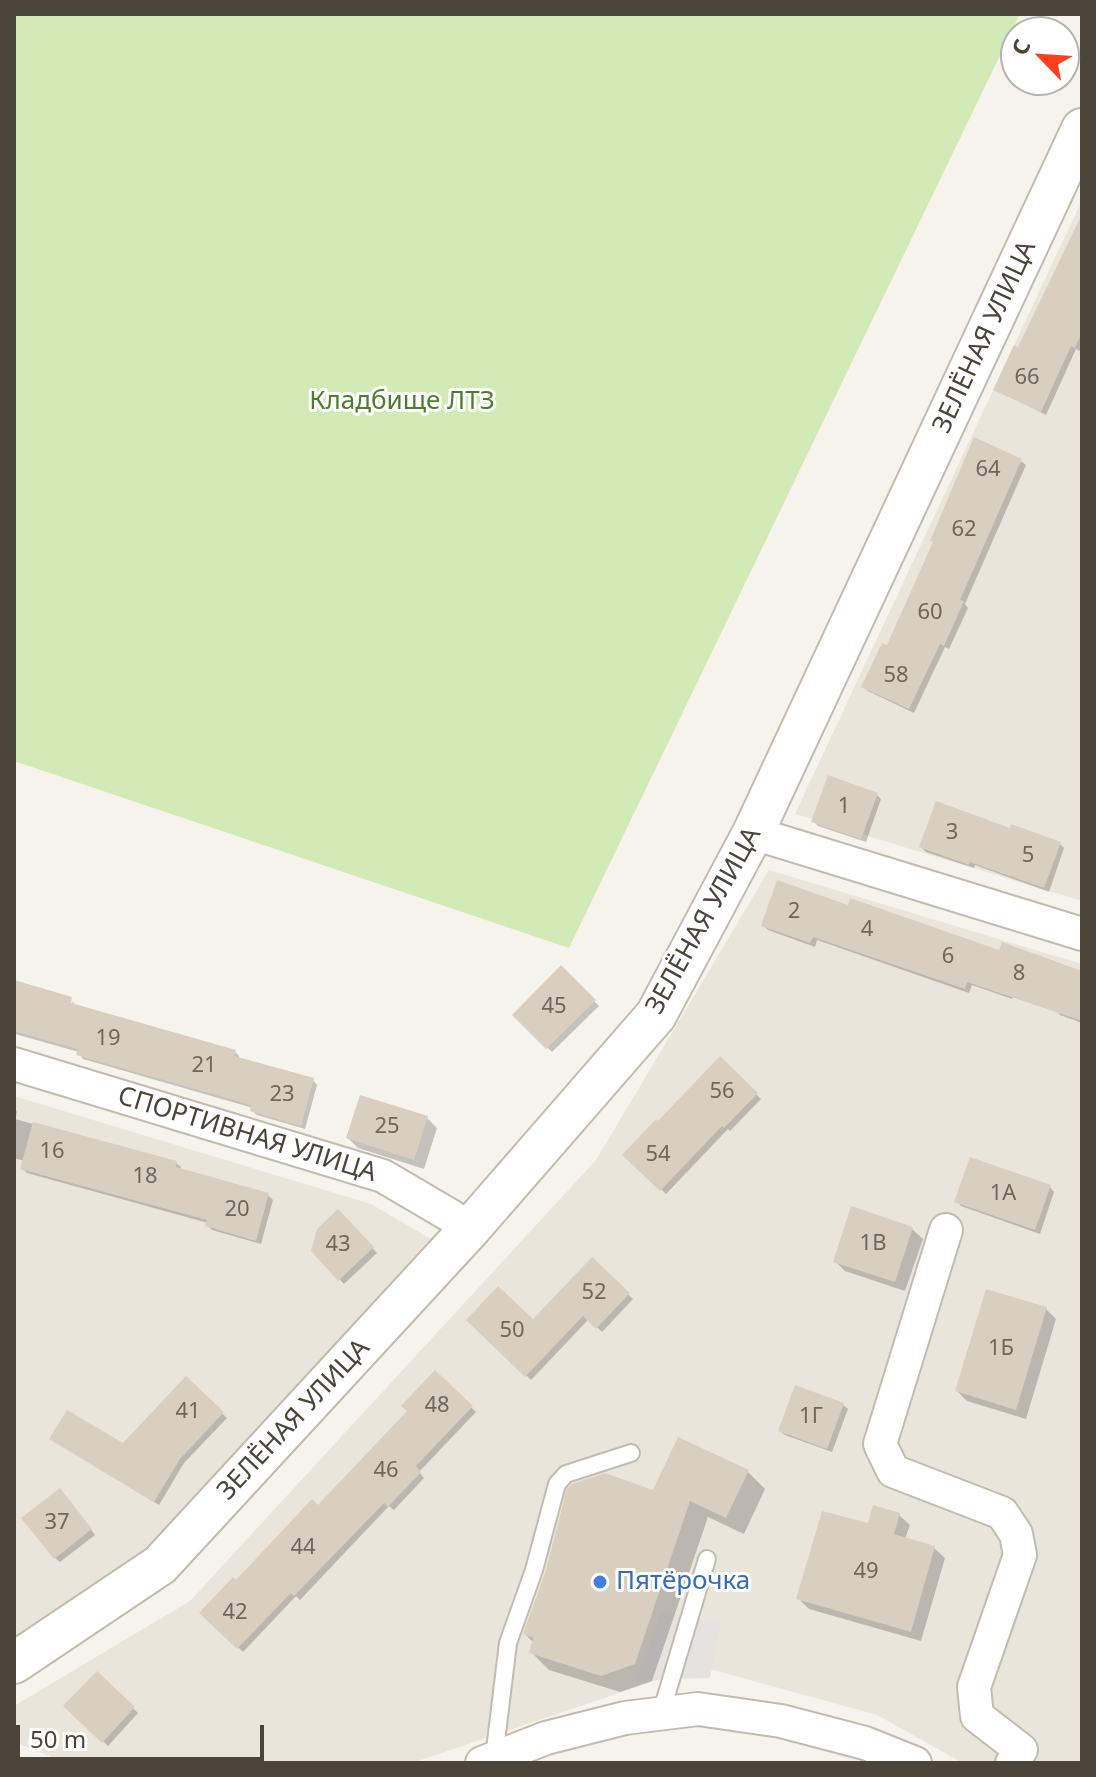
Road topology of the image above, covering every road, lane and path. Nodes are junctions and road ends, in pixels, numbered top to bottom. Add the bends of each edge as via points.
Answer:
1 (1082, 129) edge
2 (753, 833) junction
3 (1082, 934) edge
4 (14, 1064) edge
5 (946, 1230) dead end
6 (468, 1231) junction
7 (631, 1453) dead end
8 (707, 1559) dead end
9 (14, 1663) edge
10 (661, 1713) junction
11 (488, 1761) edge
12 (915, 1763) edge
13 (1012, 1763) edge

1 - 2 street, ЗЕЛЁНАЯ УЛИЦА
2 - 3 street
2 - 6 street, ЗЕЛЁНАЯ УЛИЦА via 656,1015
4 - 6 street, СПОРТИВНАЯ УЛИЦА via 383,1176
5 - 13 street via 880,1444 893,1471 1002,1513 1016,1534 1020,1555 974,1687 977,1716 1021,1750
6 - 9 street, ЗЕЛЁНАЯ УЛИЦА via 160,1565
7 - 11 lane via 566,1474 557,1484 508,1643
8 - 10 lane
10 - 11 street via 546,1738
10 - 12 street via 698,1709 781,1721 865,1743

